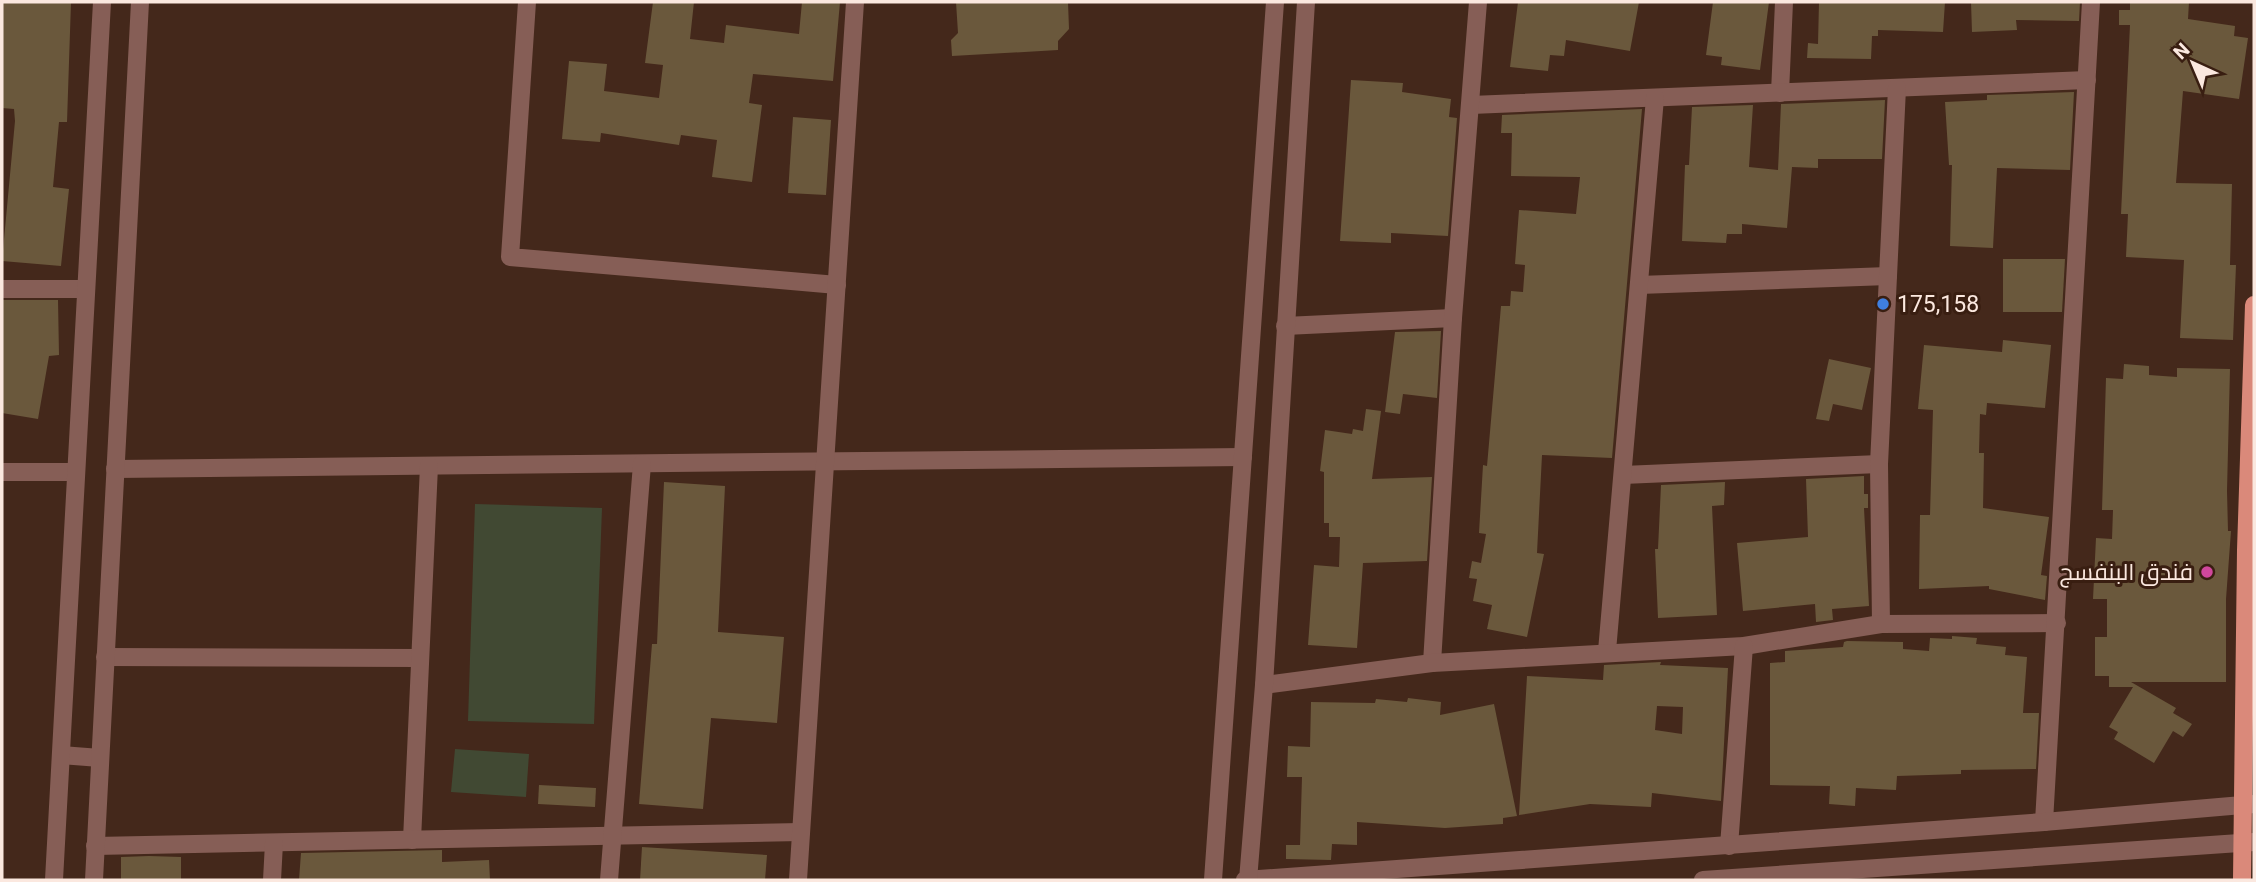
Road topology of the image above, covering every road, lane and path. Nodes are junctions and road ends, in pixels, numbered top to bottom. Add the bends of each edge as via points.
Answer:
1 (102, 2) edge
2 (140, 2) edge
3 (527, 2) edge
4 (855, 2) edge
5 (1275, 2) edge
6 (1306, 2) edge
7 (1478, 2) edge
8 (1784, 2) edge
9 (2091, 2) edge
10 (2087, 80) junction
11 (1897, 88) junction
12 (1780, 93) junction
13 (1655, 97) junction
14 (1471, 105) junction
15 (1888, 276) junction
16 (836, 285) junction
17 (1639, 285) junction
18 (2, 289) edge
19 (86, 289) junction
20 (2254, 305) edge
21 (1453, 318) junction
22 (1285, 326) junction
23 (1243, 457) junction
24 (825, 461) junction
25 (642, 464) junction
26 (1879, 464) junction
27 (429, 466) junction
28 (115, 469) junction
29 (2, 472) edge
30 (76, 472) junction
31 (1623, 475) junction
32 (2057, 623) junction
33 (1881, 624) junction
34 (1744, 646) junction
35 (1608, 651) junction
36 (105, 657) junction
37 (420, 657) junction
38 (1432, 663) junction
39 (1264, 685) junction
40 (61, 755) junction
41 (100, 758) junction
42 (2248, 804) edge
43 (2044, 822) junction
44 (801, 832) junction
45 (613, 836) junction
46 (412, 840) junction
47 (2248, 842) edge
48 (274, 843) junction
49 (95, 846) junction
50 (1729, 846) junction
51 (1852, 875) edge
52 (54, 880) edge
53 (94, 880) edge
54 (272, 880) edge
55 (609, 880) edge
56 (798, 880) edge
57 (1213, 880) edge
58 (1247, 880) edge
59 (1703, 880) edge
60 (2242, 880) edge

1 - 19 street
2 - 28 street
3 - 16 street via 510,257
4 - 16 street
5 - 23 street
6 - 22 street
7 - 14 street
8 - 12 street
9 - 10 street
10 - 11 street
10 - 32 street
11 - 12 street
11 - 15 street
12 - 13 street
13 - 14 street
13 - 17 street
14 - 21 street
15 - 17 street
15 - 26 street
16 - 24 street
17 - 31 street
18 - 19 street
19 - 30 street
20 - 42 main road via 2246,550
21 - 22 street
21 - 38 street
22 - 39 street
23 - 24 street
23 - 57 street
24 - 25 street
24 - 44 street
25 - 27 street
25 - 45 street
26 - 31 street
26 - 33 street
27 - 28 street
27 - 37 street
28 - 36 street
29 - 30 street
30 - 40 street
31 - 35 street
32 - 33 street
32 - 43 street
33 - 34 street
34 - 35 street
34 - 50 street
35 - 38 street
36 - 37 street
36 - 41 street
37 - 46 street
38 - 39 street
39 - 58 street
40 - 41 street
40 - 52 street
41 - 49 street
42 - 43 street
42 - 47 main road
43 - 50 street
44 - 45 street
44 - 56 street
45 - 46 street
45 - 55 street
46 - 48 street
47 - 51 street
47 - 60 main road
48 - 49 street
48 - 54 street
49 - 53 street
50 - 58 street
51 - 59 street

